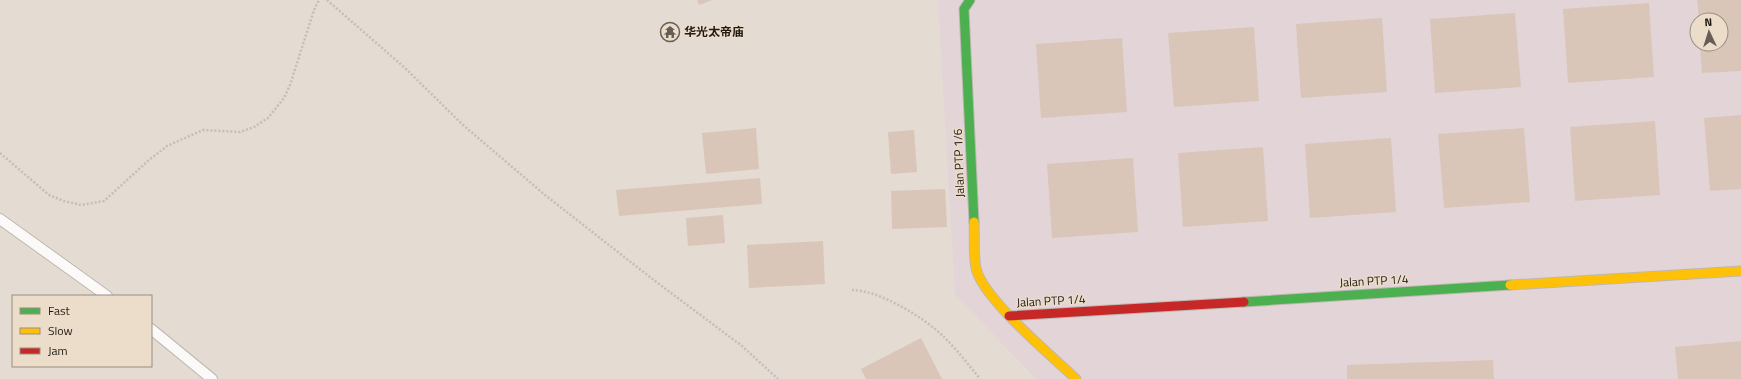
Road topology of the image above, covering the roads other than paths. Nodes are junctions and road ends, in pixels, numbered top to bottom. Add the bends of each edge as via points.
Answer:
1 (970, 0) edge
2 (0, 219) edge
3 (1741, 271) edge
4 (106, 295) edge
5 (1009, 316) junction
6 (152, 330) edge
7 (212, 379) edge
8 (1076, 379) edge

1 - 5 street, Jalan PTP 1/6 via 964,9 976,268 981,282
2 - 4 lane
3 - 5 street, Jalan PTP 1/4
5 - 8 street, Jalan PTP 1/6
6 - 7 lane

